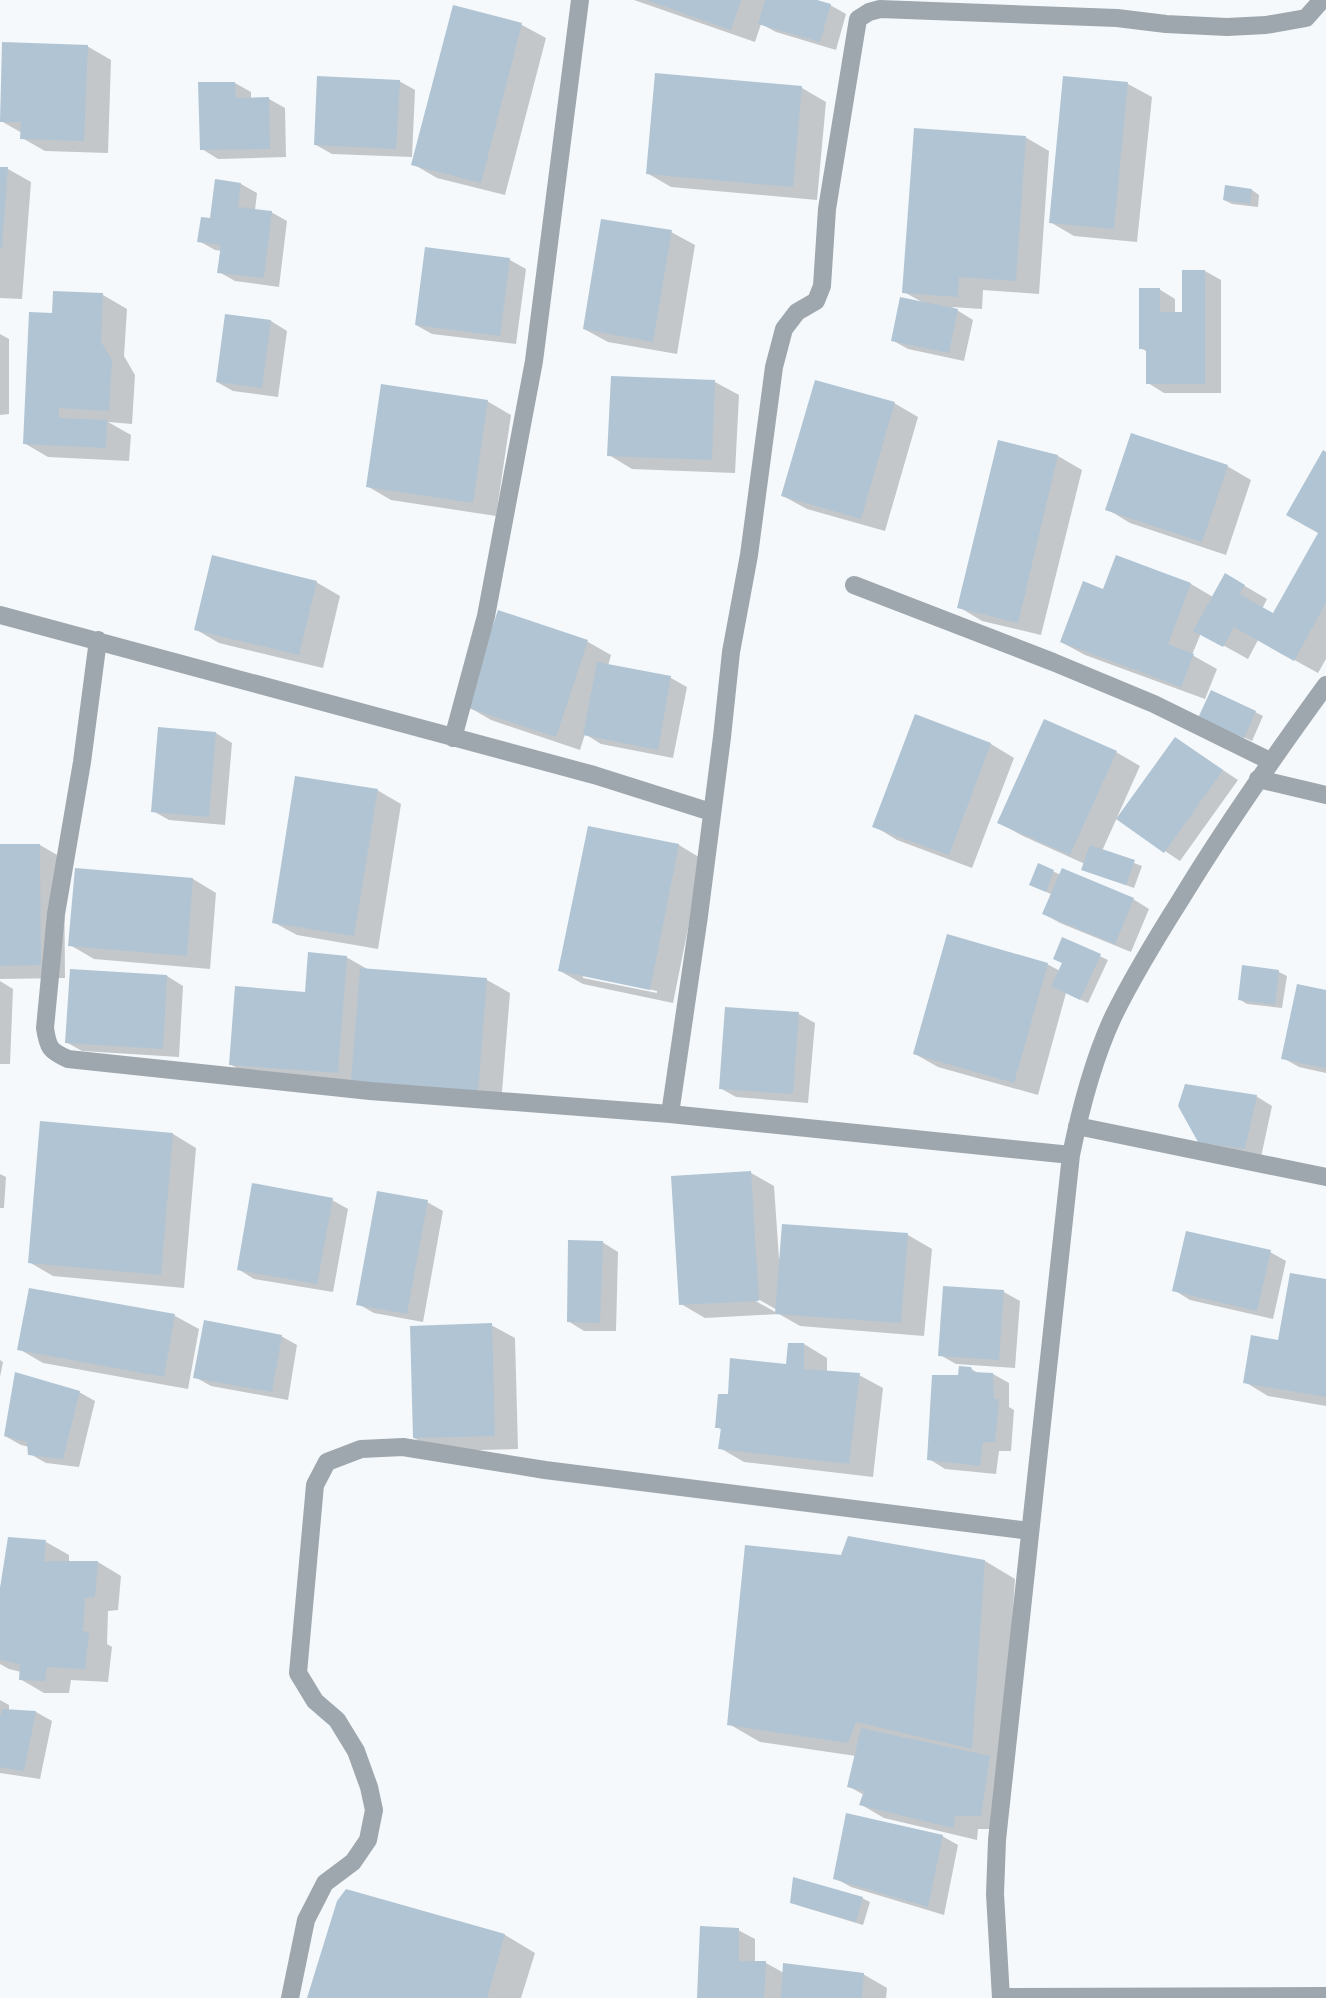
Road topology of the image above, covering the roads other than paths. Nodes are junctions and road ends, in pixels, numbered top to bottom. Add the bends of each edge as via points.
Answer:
1 (580, 0) edge
2 (1322, 0) edge
3 (854, 585) dead end
4 (0, 615) edge
5 (98, 640) junction
6 (1326, 685) edge
7 (453, 738) junction
8 (1270, 761) junction
9 (1258, 779) junction
10 (1326, 795) edge
11 (711, 812) junction
12 (670, 1114) junction
13 (1077, 1126) junction
14 (1071, 1155) junction
15 (1326, 1177) edge
16 (1030, 1531) junction
17 (1326, 1996) edge
18 (1001, 1997) edge
19 (290, 1998) edge

1 - 7 street via 534,361 486,616
2 - 11 street via 1306,18 1227,27 1117,18 880,9 858,19 827,208 822,286 816,301 797,312 784,329 774,367
3 - 8 street via 1144,700
4 - 5 street
5 - 7 street
5 - 12 street via 56,914 45,1028 54,1053 68,1059 370,1091
6 - 8 street
7 - 11 street via 594,775
8 - 9 street
9 - 10 street
9 - 13 street via 1159,933 1113,1018
11 - 12 street
12 - 14 street
13 - 14 street
13 - 15 street
14 - 16 street
16 - 18 street via 997,1839 995,1894
16 - 19 street via 545,1470 403,1447 361,1449 327,1462 315,1485 298,1672 315,1701 337,1720 356,1751 374,1810 368,1840 353,1862 325,1883 306,1920
17 - 18 street

